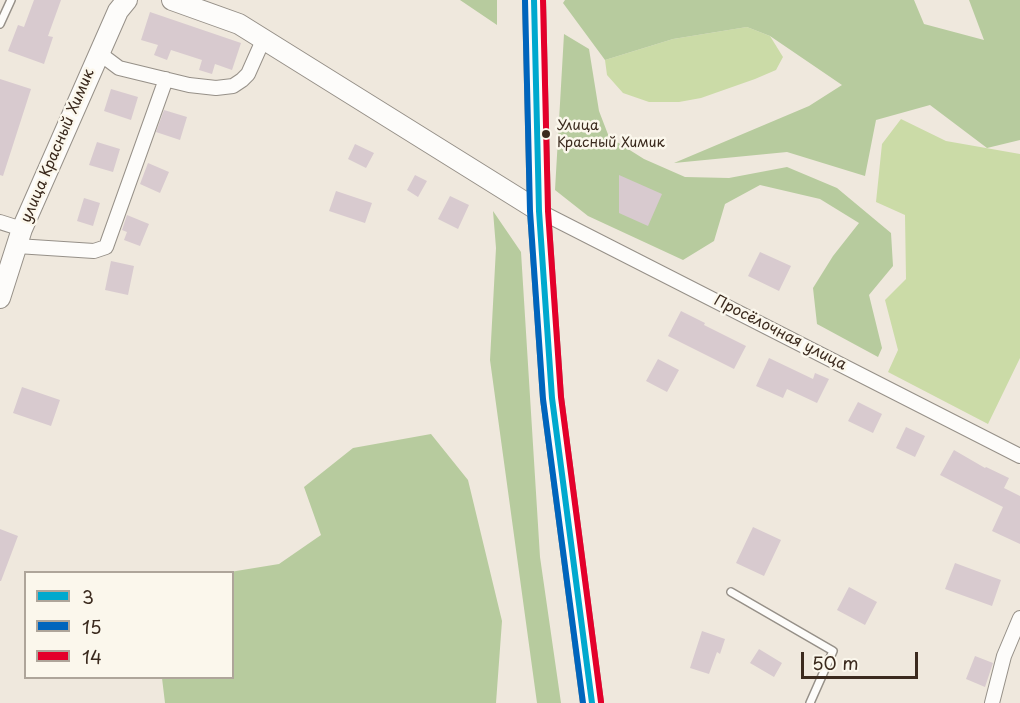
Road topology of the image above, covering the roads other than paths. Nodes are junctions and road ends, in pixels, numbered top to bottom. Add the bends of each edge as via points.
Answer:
1 (11, 0) edge
2 (127, 0) edge
3 (172, 0) edge
4 (534, 0) edge
5 (0, 24) edge
6 (264, 38) junction
7 (99, 53) junction
8 (166, 79) junction
9 (540, 211) junction
10 (9, 227) edge
11 (0, 298) edge
12 (1020, 456) edge
13 (730, 592) dead end
14 (1020, 618) edge
15 (592, 703) edge
16 (810, 703) edge
17 (992, 703) edge

1 - 5 lane
2 - 7 street, улица Красный Химик
3 - 6 street via 239,24
4 - 9 main road
6 - 8 street via 248,74 233,86 216,88
6 - 9 street
7 - 8 street via 119,68
7 - 10 street, улица Красный Химик
8 - 10 street via 104,249 94,251
9 - 12 street, Просёлочная улица
9 - 15 main road via 552,398
10 - 11 street, улица Красный Химик
13 - 16 lane via 833,651
14 - 17 street via 1004,656

